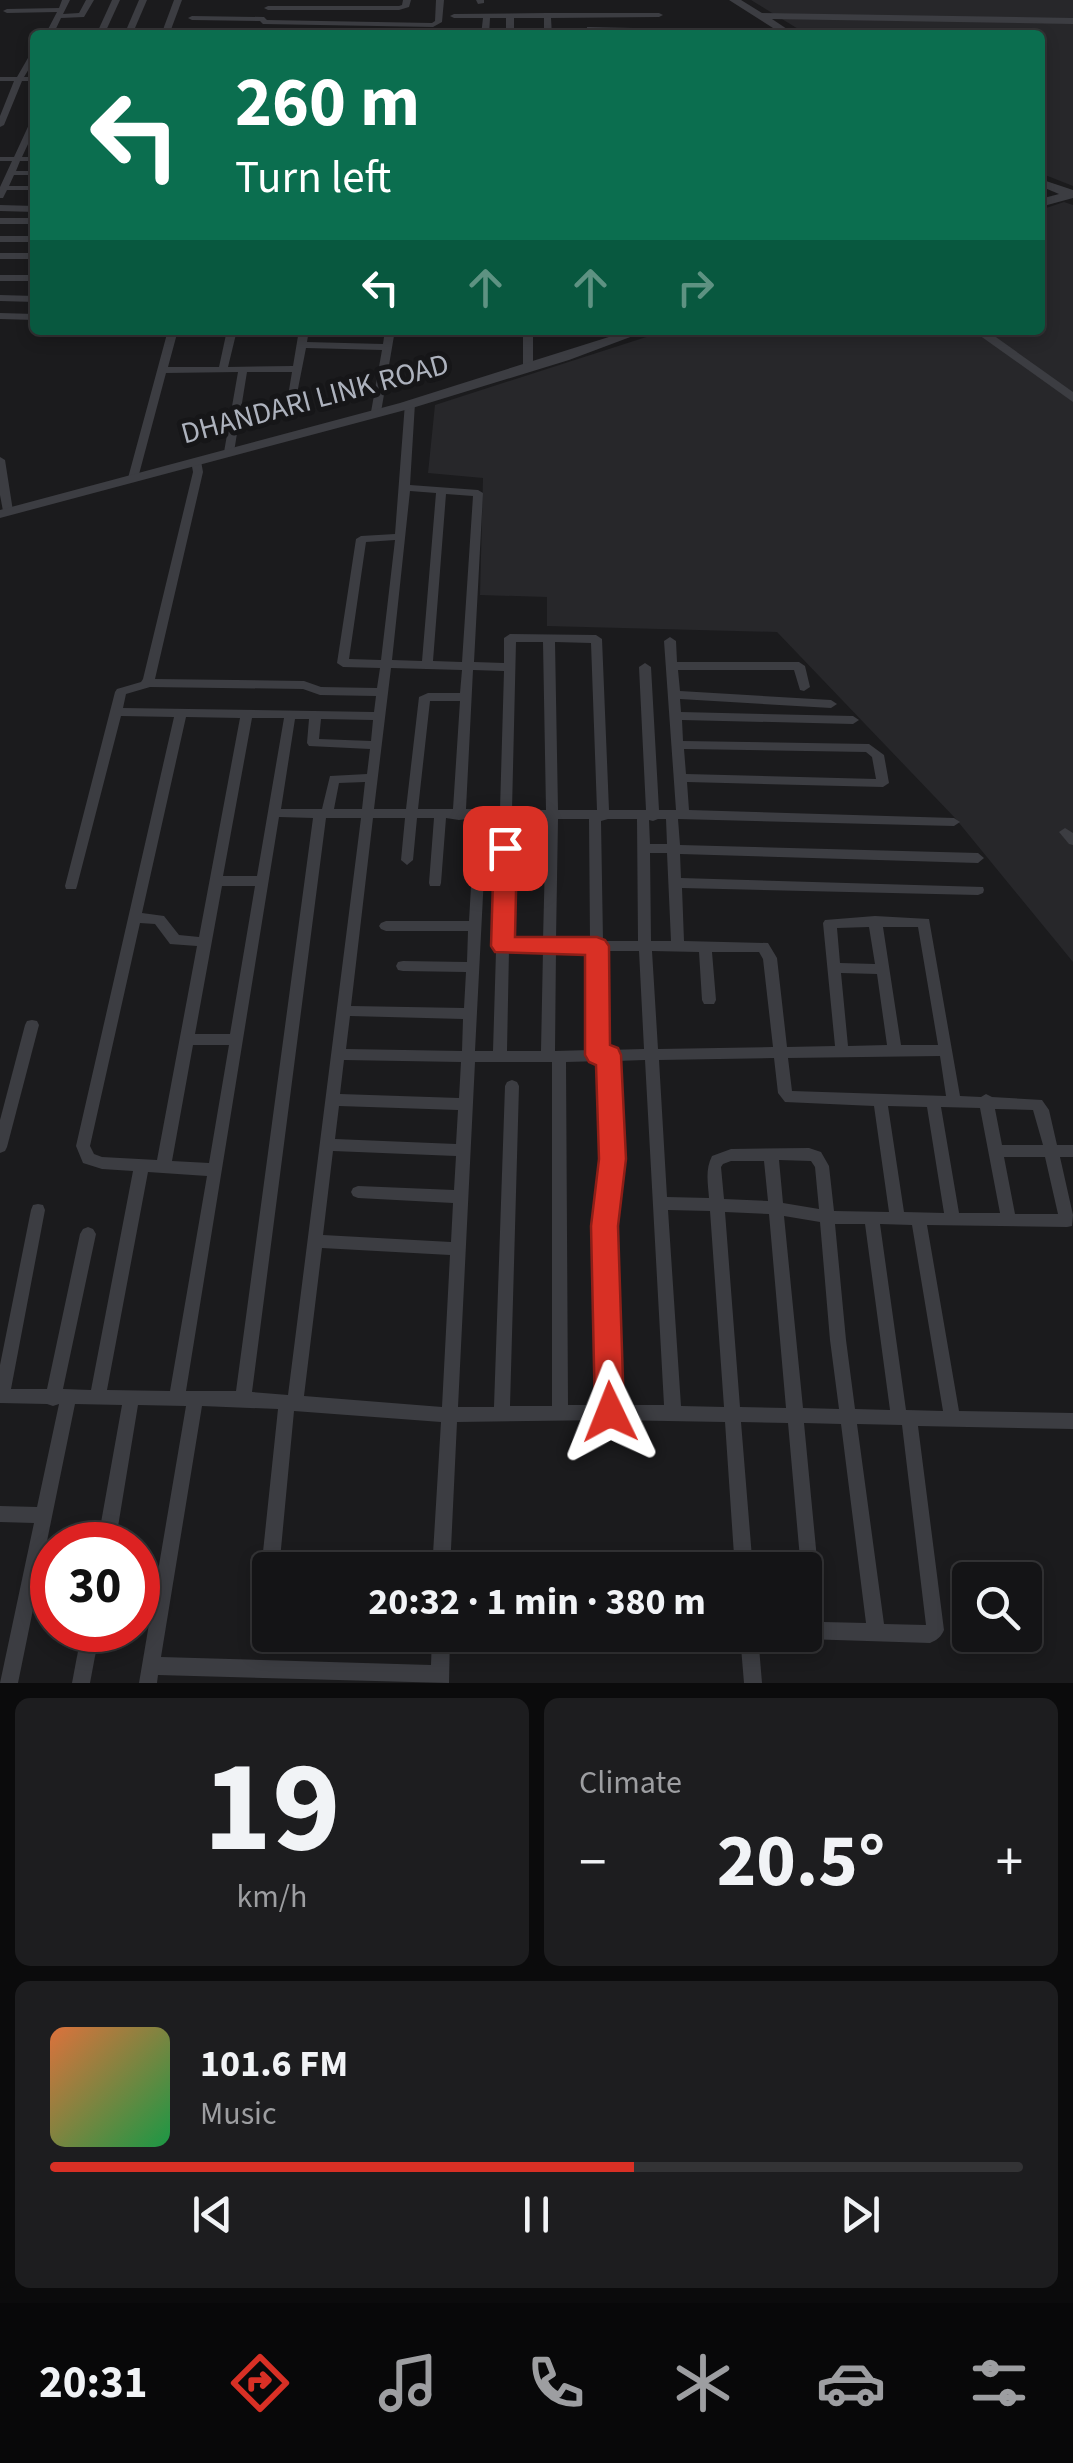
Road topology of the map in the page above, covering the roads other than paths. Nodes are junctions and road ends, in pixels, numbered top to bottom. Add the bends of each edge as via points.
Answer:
1 (66, 0) edge
2 (90, 0) edge
3 (116, 0) edge
4 (143, 0) edge
5 (178, 0) edge
6 (406, 0) edge
7 (440, 0) edge
8 (517, 0) edge
9 (551, 0) edge
10 (734, 0) edge
11 (269, 4) edge
12 (650, 8) dead end
13 (7, 11) dead end
14 (60, 13) junction
15 (590, 14) junction
16 (550, 15) junction
17 (658, 15) junction
18 (454, 16) dead end
19 (487, 16) junction
20 (514, 16) junction
21 (760, 16) junction
22 (192, 18) dead end
23 (1073, 21) edge
24 (262, 27) edge
25 (52, 30) edge
26 (102, 30) edge
27 (130, 30) edge
28 (166, 30) edge
29 (189, 30) dead end
30 (486, 30) edge
31 (511, 30) edge
32 (548, 30) edge
33 (590, 30) edge
34 (675, 30) edge
35 (783, 30) edge
36 (30, 61) edge
37 (0, 79) edge
38 (19, 79) junction
39 (30, 79) edge
40 (0, 125) edge
41 (30, 137) edge
42 (23, 146) junction
43 (30, 146) edge
44 (0, 159) edge
45 (17, 159) junction
46 (30, 160) edge
47 (11, 173) junction
48 (30, 174) edge
49 (1045, 185) edge
50 (30, 189) edge
51 (2, 192) edge
52 (1072, 194) edge
53 (1045, 201) edge
54 (0, 208) edge
55 (30, 209) edge
56 (0, 220) edge
57 (30, 221) edge
58 (0, 238) edge
59 (30, 239) edge
60 (0, 256) edge
61 (30, 256) edge
62 (0, 278) edge
63 (30, 278) edge
64 (0, 298) edge
65 (30, 298) edge
66 (0, 316) edge
67 (30, 317) edge
68 (172, 335) edge
69 (231, 335) edge
70 (303, 335) edge
71 (389, 335) edge
72 (528, 335) edge
73 (985, 335) edge
74 (612, 336) edge
75 (302, 344) junction
76 (387, 347) junction
77 (528, 368) junction
78 (162, 370) junction
79 (223, 370) junction
80 (243, 370) junction
81 (298, 370) junction
82 (1073, 398) edge
83 (292, 402) dead end
84 (410, 403) junction
85 (376, 412) junction
86 (229, 452) junction
87 (0, 460) edge
88 (196, 461) junction
89 (133, 478) junction
90 (1, 488) edge
91 (405, 488) junction
92 (441, 490) junction
93 (4, 513) edge
94 (400, 537) junction
95 (549, 639) junction
96 (670, 642) dead end
97 (386, 665) junction
98 (427, 666) junction
99 (469, 666) junction
100 (509, 666) junction
101 (673, 666) junction
102 (644, 668) dead end
103 (148, 683) junction
104 (804, 688) dead end
105 (383, 692) junction
106 (674, 695) junction
107 (467, 697) junction
108 (831, 704) dead end
109 (116, 712) junction
110 (181, 713) junction
111 (247, 714) junction
112 (290, 715) junction
113 (316, 715) junction
114 (380, 716) junction
115 (676, 716) junction
116 (853, 720) dead end
117 (376, 745) junction
118 (678, 745) junction
119 (372, 778) junction
120 (681, 778) junction
121 (275, 813) junction
122 (323, 814) junction
123 (368, 814) junction
124 (410, 814) junction
125 (440, 816) junction
126 (459, 816) junction
127 (481, 816) junction
128 (506, 816) junction
129 (552, 816) junction
130 (677, 816) junction
131 (599, 817) junction
132 (648, 817) junction
133 (954, 822) dead end
134 (644, 848) junction
135 (674, 848) junction
136 (978, 858) dead end
137 (407, 860) dead end
138 (217, 881) junction
139 (263, 881) junction
140 (435, 883) dead end
141 (676, 883) junction
142 (71, 886) dead end
143 (978, 890) dead end
144 (133, 918) junction
145 (876, 920) junction
146 (386, 926) dead end
147 (476, 926) junction
148 (205, 942) junction
149 (503, 946) junction
150 (548, 946) junction
151 (597, 946) junction
152 (645, 946) junction
153 (678, 946) junction
154 (705, 946) junction
155 (403, 966) dead end
156 (474, 967) junction
157 (833, 968) junction
158 (883, 969) junction
159 (709, 1000) dead end
160 (344, 1011) junction
161 (472, 1014) junction
162 (32, 1025) dead end
163 (187, 1039) junction
164 (237, 1040) junction
165 (895, 1050) junction
166 (946, 1050) junction
167 (842, 1051) junction
168 (780, 1052) junction
169 (338, 1054) junction
170 (652, 1054) junction
171 (603, 1055) junction
172 (469, 1056) junction
173 (554, 1056) junction
174 (500, 1057) junction
175 (512, 1086) dead end
176 (333, 1100) junction
177 (933, 1100) junction
178 (954, 1100) junction
179 (986, 1100) junction
180 (880, 1101) junction
181 (466, 1104) junction
182 (327, 1145) junction
183 (0, 1147) edge
184 (463, 1150) junction
185 (995, 1151) junction
186 (1052, 1151) junction
187 (1073, 1151) edge
188 (770, 1155) junction
189 (141, 1168) junction
190 (163, 1168) junction
191 (215, 1170) junction
192 (358, 1192) dead end
193 (461, 1197) junction
194 (660, 1204) junction
195 (715, 1205) junction
196 (775, 1209) junction
197 (38, 1210) dead end
198 (827, 1217) junction
199 (872, 1218) junction
200 (898, 1219) junction
201 (918, 1219) junction
202 (953, 1219) junction
203 (1009, 1220) junction
204 (88, 1234) dead end
205 (316, 1241) junction
206 (458, 1249) junction
207 (1, 1396) edge
208 (98, 1398) junction
209 (60, 1399) junction
210 (186, 1399) junction
211 (243, 1399) junction
212 (131, 1400) junction
213 (291, 1403) junction
214 (610, 1412) junction
215 (560, 1413) junction
216 (502, 1414) junction
217 (673, 1414) junction
218 (450, 1415) junction
219 (733, 1415) junction
220 (795, 1416) junction
221 (904, 1417) junction
222 (848, 1418) junction
223 (952, 1418) junction
224 (1073, 1421) edge
225 (0, 1514) edge
226 (43, 1515) junction
227 (110, 1522) edge
228 (272, 1552) edge
229 (443, 1552) edge
230 (743, 1552) edge
231 (805, 1552) edge
232 (822, 1630) edge
233 (876, 1632) junction
234 (87, 1652) edge
235 (441, 1652) edge
236 (750, 1652) edge
237 (150, 1674) edge
238 (440, 1679) edge
239 (8, 1683) edge
240 (81, 1683) edge
241 (753, 1683) edge

1 - 14 street
2 - 14 street via 82,15
3 - 26 street
4 - 27 street
5 - 28 street
6 - 11 street via 400,8
7 - 24 street via 441,27
8 - 20 street
9 - 16 street
10 - 21 street
11 - 24 street
12 - 17 street
13 - 14 street
14 - 25 street
15 - 16 street
15 - 17 street
15 - 33 street
16 - 20 street
16 - 32 street
17 - 34 street
18 - 19 street
19 - 20 street
19 - 30 street
20 - 31 street
21 - 23 street
21 - 35 street
22 - 24 street
24 - 29 street
36 - 38 street
37 - 38 street
38 - 39 street
38 - 40 street
41 - 42 street
42 - 43 street
42 - 45 street
44 - 45 street
45 - 46 street
45 - 47 street
47 - 48 street
47 - 51 street
49 - 52 street
50 - 51 street
52 - 53 street
54 - 55 street
56 - 57 street
58 - 59 street
60 - 61 street
62 - 63 street
64 - 65 street
66 - 67 street
68 - 78 street
69 - 79 street
70 - 75 street
71 - 76 street
72 - 77 street
73 - 82 street
74 - 77 street, DHANDARI LINK ROAD
75 - 76 street
75 - 81 street
76 - 85 street
77 - 84 street, DHANDARI LINK ROAD
78 - 79 street
78 - 89 street
79 - 80 street
80 - 81 street
80 - 86 street
81 - 83 street
84 - 85 street, DHANDARI LINK ROAD
84 - 91 street
85 - 86 street, DHANDARI LINK ROAD
86 - 88 street, DHANDARI LINK ROAD
87 - 90 street via 6,478
88 - 89 street, DHANDARI LINK ROAD
88 - 103 street
89 - 93 street, DHANDARI LINK ROAD
90 - 93 street
91 - 92 street
91 - 94 street
92 - 98 street
92 - 99 street via 478,493
94 - 97 street
94 - 97 street via 361,539 342,663
95 - 100 street via 510,638
95 - 129 street
95 - 131 street via 596,639
96 - 101 street
97 - 98 street
97 - 105 street
98 - 99 street
99 - 100 street
99 - 107 street
100 - 128 street
101 - 104 street via 799,666
101 - 106 street
102 - 132 street
103 - 105 street
103 - 109 street via 122,690
105 - 114 street
106 - 108 street
106 - 115 street
107 - 124 street via 424,700
107 - 126 street
109 - 110 street
109 - 142 street
110 - 111 street
110 - 144 street
111 - 112 street
111 - 138 street
112 - 113 street
112 - 121 street
113 - 114 street
113 - 117 street via 313,743
114 - 117 street
115 - 116 street
115 - 118 street
117 - 119 street
118 - 120 street
118 - 120 street via 868,748 878,755 883,783
119 - 122 street via 334,779
119 - 123 street
120 - 130 street
121 - 122 street
121 - 139 street
122 - 123 street
122 - 211 street
123 - 124 street
123 - 160 street
124 - 125 street
124 - 137 street
125 - 126 street
125 - 140 street
126 - 127 street
127 - 128 street
127 - 147 street
128 - 129 street
128 - 149 street
129 - 131 street
129 - 150 street
130 - 132 street
130 - 133 street
130 - 135 street
131 - 132 street
131 - 151 street
132 - 134 street
134 - 135 street
134 - 152 street
135 - 136 street
135 - 141 street
138 - 139 street
138 - 148 street
139 - 164 street
141 - 143 street
141 - 153 street
144 - 148 street via 158,919 175,940
144 - 189 street via 84,1146 88,1159
145 - 157 street via 830,922
145 - 158 street
145 - 166 street via 926,924
146 - 147 street
147 - 156 street
148 - 163 street
149 - 150 street
149 - 174 street
150 - 151 street
150 - 173 street
151 - 152 street
151 - 171 street
152 - 153 street
152 - 170 street
153 - 154 street
154 - 159 street
154 - 168 street via 768,951
155 - 156 street
156 - 161 street
157 - 158 street
157 - 167 street
158 - 165 street
160 - 161 street
160 - 169 street
161 - 172 street
162 - 183 street
163 - 164 street
163 - 190 street
164 - 191 street
165 - 166 street
165 - 167 street
166 - 178 street
167 - 168 street
168 - 170 street
168 - 180 street via 790,1098
169 - 172 street
169 - 176 street
170 - 171 street
170 - 194 street
171 - 173 street
171 - 214 street via 612,1159 604,1226
172 - 174 street
172 - 181 street
173 - 174 street
173 - 215 street
175 - 216 street
176 - 181 street
176 - 182 street
177 - 178 street
177 - 180 street
177 - 202 street
178 - 179 street
179 - 185 street
179 - 186 street via 1037,1104
180 - 200 street
181 - 184 street
182 - 184 street
182 - 205 street
184 - 193 street
185 - 186 street
185 - 203 street
186 - 187 street
186 - 203 street via 1067,1221
188 - 195 street via 717,1160
188 - 196 street
188 - 198 street via 816,1156
189 - 190 street
189 - 208 street
190 - 191 street
191 - 210 street
192 - 193 street
193 - 206 street
194 - 195 street
194 - 217 street
195 - 196 street
195 - 219 street
196 - 198 street
196 - 220 street
197 - 207 street
198 - 199 street
198 - 222 street
199 - 200 street
199 - 221 street
200 - 201 street
201 - 202 street
201 - 223 street
202 - 203 street
204 - 209 street
205 - 206 street
205 - 213 street
206 - 218 street
207 - 209 street
208 - 209 street
208 - 212 street
209 - 226 street
210 - 211 street
210 - 212 street
210 - 237 street
211 - 213 street
212 - 227 street
213 - 218 street
213 - 228 street
214 - 215 street
214 - 217 street
215 - 216 street
216 - 218 street
217 - 219 street
218 - 229 street
219 - 220 street
219 - 230 street
220 - 222 street
220 - 231 street
221 - 222 street
221 - 223 street
221 - 233 street via 937,1622 930,1634
222 - 233 street
223 - 224 street
225 - 226 street
226 - 239 street
232 - 233 street
234 - 240 street
235 - 238 street
236 - 241 street
237 - 238 street

